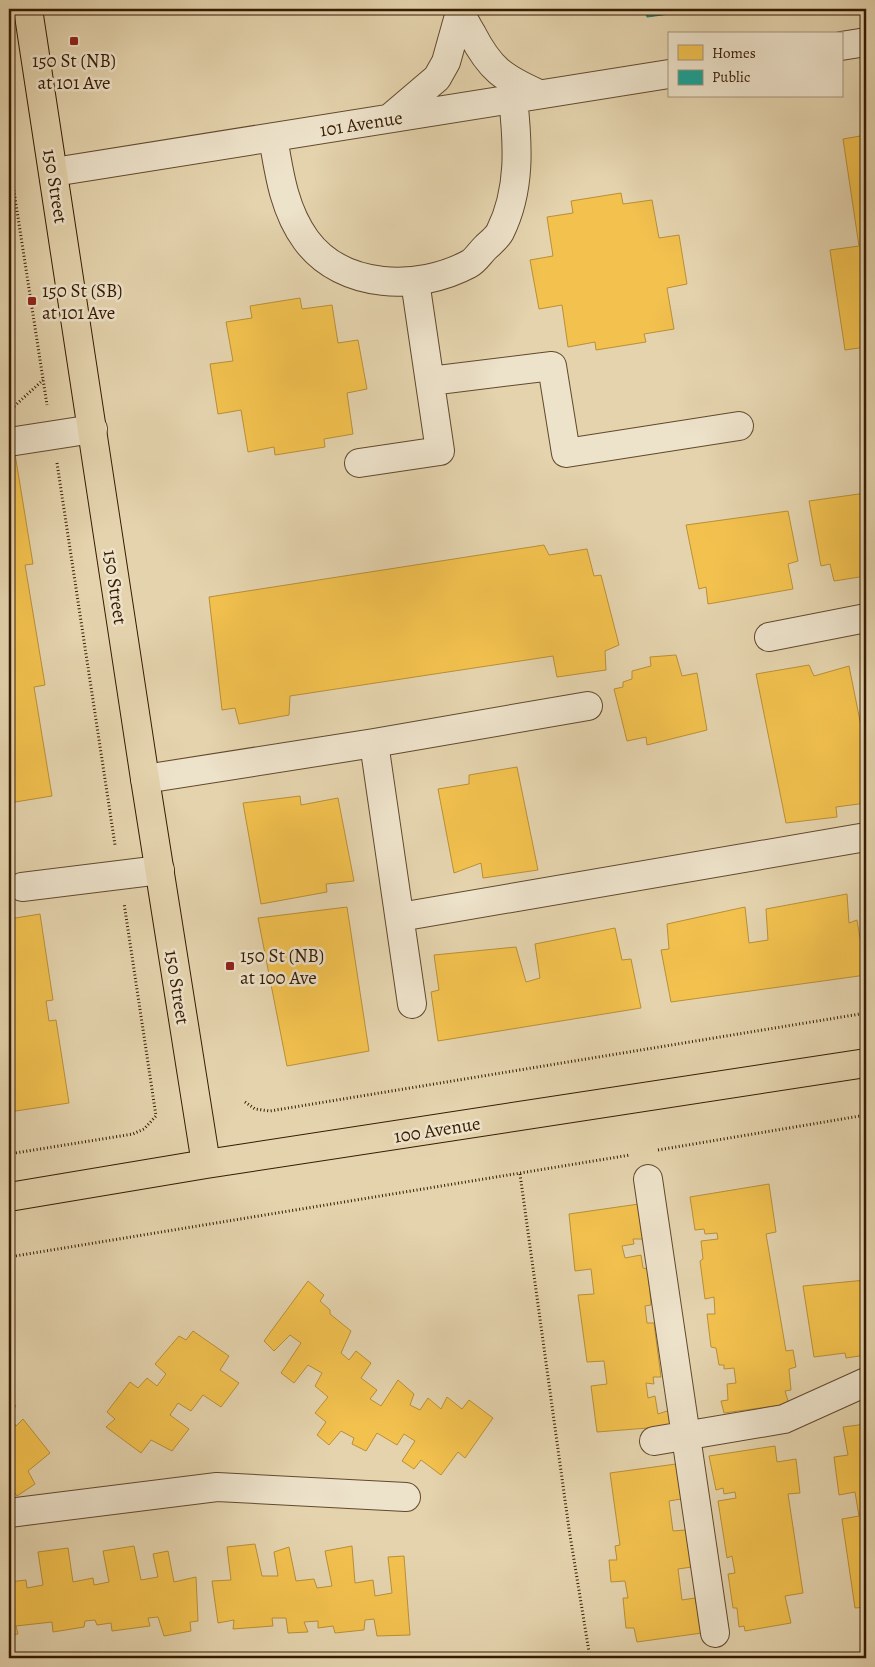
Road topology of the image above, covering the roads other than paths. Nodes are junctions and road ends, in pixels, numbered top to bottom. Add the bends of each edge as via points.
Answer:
1 (28, 9) edge
2 (460, 10) edge
3 (866, 42) edge
4 (842, 46) edge
5 (668, 74) edge
6 (526, 96) junction
7 (389, 119) junction
8 (273, 137) junction
9 (54, 172) junction
10 (415, 281) junction
11 (430, 381) junction
12 (739, 426) dead end
13 (93, 430) junction
14 (9, 442) edge
15 (359, 462) dead end
16 (866, 618) edge
17 (768, 637) dead end
18 (588, 706) dead end
19 (374, 743) junction
20 (144, 779) junction
21 (866, 837) edge
22 (160, 870) junction
23 (22, 887) dead end
24 (400, 917) junction
25 (412, 1004) dead end
26 (866, 1063) edge
27 (206, 1164) junction
28 (648, 1179) dead end
29 (9, 1197) edge
30 (866, 1382) edge
31 (686, 1436) junction
32 (654, 1441) dead end
33 (406, 1497) dead end
34 (9, 1513) edge
35 (715, 1633) dead end

1 - 9 main road, 150 Street
2 - 6 street via 483,55 494,69 520,85
2 - 7 street via 446,62 437,78
3 - 4 street
5 - 6 street, 101 Avenue
6 - 7 street, 101 Avenue
6 - 10 street via 517,135 512,204 499,234 470,263 437,277
7 - 8 street, 101 Avenue
8 - 9 street, 101 Avenue
8 - 10 street via 281,185 307,241 330,263 364,278 404,283
9 - 13 main road, 150 Street
10 - 11 street
11 - 12 street via 552,366 566,453
11 - 15 street via 440,451
13 - 14 street
13 - 20 main road, 150 Street
16 - 17 street
18 - 19 street
19 - 20 street
19 - 24 street
20 - 22 main road, 150 Street
21 - 24 street
22 - 23 street
22 - 27 main road, 150 Street
24 - 25 street
26 - 27 main road, 100 Avenue
27 - 29 main road, 100 Avenue
28 - 31 street
30 - 31 street via 784,1419
31 - 32 street
31 - 35 street
33 - 34 street via 217,1487

